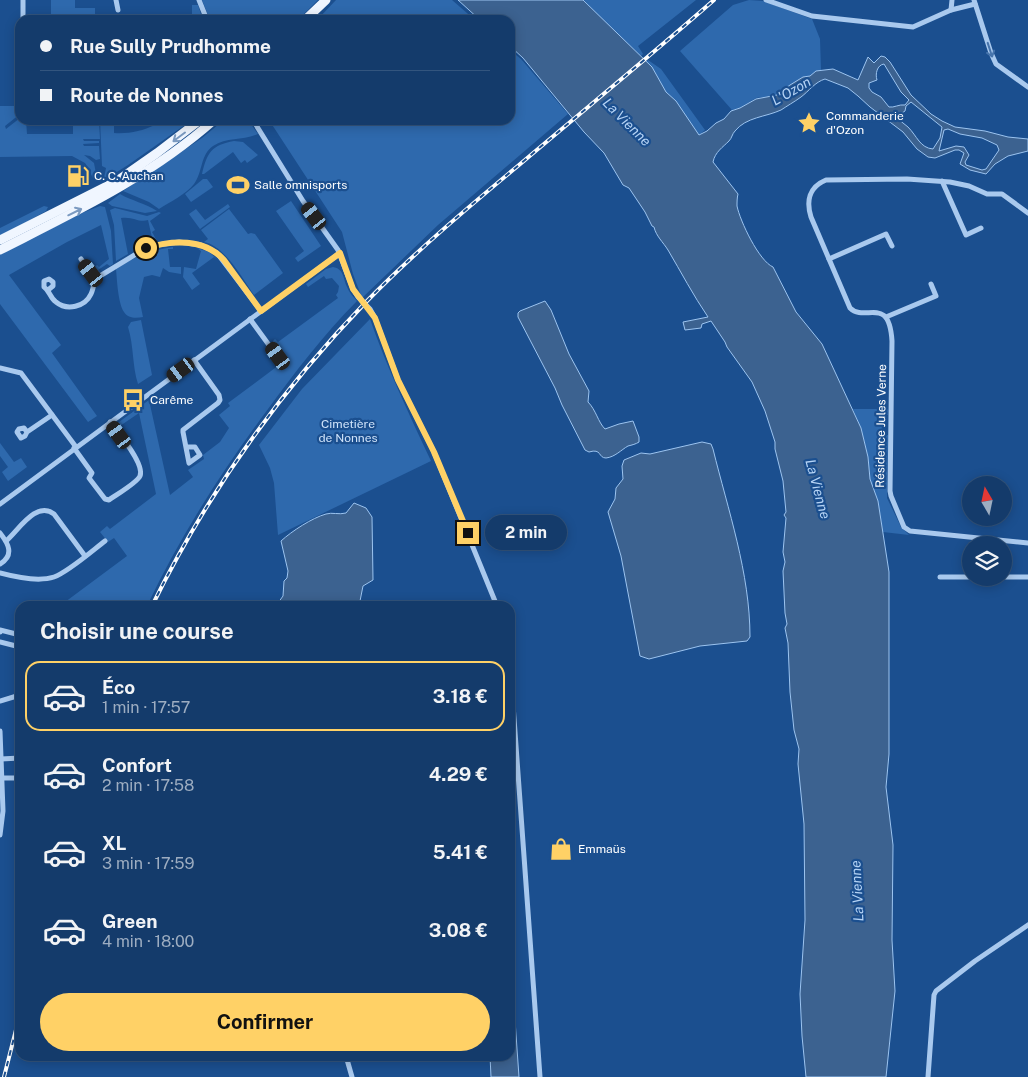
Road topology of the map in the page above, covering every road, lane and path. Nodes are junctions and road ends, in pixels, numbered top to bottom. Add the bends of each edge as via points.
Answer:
1 (23, 0) edge
2 (116, 0) edge
3 (199, 0) edge
4 (326, 0) edge
5 (331, 0) edge
6 (766, 0) edge
7 (952, 0) edge
8 (975, 2) edge
9 (118, 10) dead end
10 (951, 10) junction
11 (23, 15) edge
12 (205, 15) edge
13 (310, 15) edge
14 (318, 15) edge
15 (1028, 87) edge
16 (200, 125) edge
17 (202, 125) edge
18 (258, 125) edge
19 (942, 181) junction
20 (1028, 213) edge
21 (981, 228) dead end
22 (0, 240) edge
23 (892, 246) dead end
24 (0, 250) edge
25 (340, 253) junction
26 (81, 259) dead end
27 (829, 259) junction
28 (95, 279) junction
29 (931, 284) dead end
30 (48, 290) dead end
31 (261, 311) junction
32 (886, 317) junction
33 (250, 319) junction
34 (278, 356) dead end
35 (194, 360) junction
36 (0, 368) edge
37 (52, 415) junction
38 (110, 422) junction
39 (27, 432) dead end
40 (186, 447) dead end
41 (75, 448) junction
42 (0, 504) edge
43 (0, 533) edge
44 (6, 541) junction
45 (105, 541) dead end
46 (1028, 543) edge
47 (85, 556) junction
48 (0, 564) edge
49 (0, 573) edge
50 (940, 577) dead end
51 (962, 577) edge
52 (1012, 577) edge
53 (1028, 577) edge
54 (496, 601) edge
55 (0, 632) edge
56 (15, 634) edge
57 (0, 642) edge
58 (15, 645) edge
59 (15, 696) edge
60 (0, 701) edge
61 (0, 731) edge
62 (515, 745) edge
63 (1, 758) junction
64 (15, 758) edge
65 (2, 778) junction
66 (15, 778) edge
67 (0, 836) edge
68 (1028, 925) edge
69 (347, 1061) edge
70 (352, 1077) edge
71 (540, 1077) edge
72 (928, 1077) edge

1 - 11 street
2 - 9 street
3 - 12 street
4 - 13 main road
5 - 14 main road
6 - 10 street via 812,16 913,27
7 - 10 street
8 - 10 street
8 -> 15 street via 996,64
16 -> 22 main road via 116,181
24 -> 17 main road via 118,190 182,146
18 - 25 street via 303,201
19 - 20 street via 969,186 987,194 1002,194
19 - 21 street via 966,235
19 - 27 street via 874,179 820,182 810,194 808,209
23 - 27 street via 886,234
25 - 31 street
25 - 54 street via 353,289 375,318 398,380 434,452
26 - 28 street
27 - 32 street via 850,308
28 - 30 street via 90,296 76,306 58,303
28 - 31 street via 146,248 178,242 200,245 217,252
29 - 32 street via 936,296
31 - 33 street
32 - 46 street, Résidence Jules Verne via 892,341 890,491 904,526 910,531
33 - 34 street
33 - 35 street
35 - 38 street
35 - 40 street via 220,400 183,430
36 - 37 street via 21,373
37 - 39 street
37 - 41 street
38 - 41 street
38 - 41 street via 139,463 140,476 124,489 109,500 105,499 89,478 92,472
41 - 42 street
43 - 44 street
44 - 47 street via 40,511 48,511 54,514
44 - 48 street via 9,554
45 - 47 street
47 - 49 street via 53,578
50 - 51 street
52 - 53 street
55 - 56 street
57 - 58 street
59 - 60 street
61 - 63 street
62 - 71 street
63 - 64 street
63 - 65 street
65 - 66 street
65 - 67 street
68 - 72 street via 936,991
69 - 70 street

